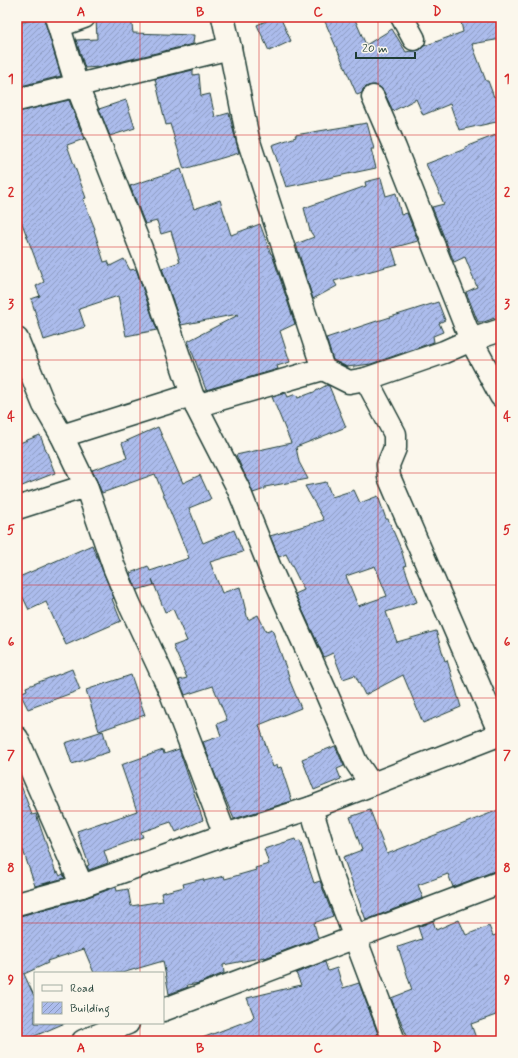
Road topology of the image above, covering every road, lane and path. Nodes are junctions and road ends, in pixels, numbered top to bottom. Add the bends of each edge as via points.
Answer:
1 (84, 17) edge
2 (223, 17) edge
3 (402, 17) edge
4 (58, 21) edge
5 (414, 39) dead end
6 (230, 48) junction
7 (77, 86) junction
8 (374, 97) dead end
9 (17, 100) edge
10 (501, 330) edge
11 (17, 339) edge
12 (471, 340) junction
13 (323, 369) junction
14 (366, 379) junction
15 (501, 396) edge
16 (194, 401) junction
17 (62, 436) junction
18 (86, 486) junction
19 (17, 508) edge
20 (500, 734) edge
21 (17, 738) edge
22 (371, 784) junction
23 (311, 808) junction
24 (225, 835) junction
25 (501, 882) edge
26 (82, 886) junction
27 (17, 904) edge
28 (356, 938) junction
29 (164, 1010) edge
30 (125, 1024) edge
31 (82, 1041) edge
32 (394, 1041) edge

1 - 4 street
2 - 6 street
3 - 5 street
4 - 7 street
6 - 7 street
6 - 13 street via 248,139
7 - 9 street
7 - 16 street via 148,266
8 - 12 street
10 - 12 street
11 - 17 street via 44,405
12 - 14 street
12 - 15 street
13 - 14 street via 349,382
13 - 16 street
14 - 20 street via 394,434 395,448 388,465 389,477
16 - 17 street
16 - 22 street via 238,488 270,568 356,762
17 - 18 street
18 - 19 street
18 - 24 street via 114,567 171,693
20 - 22 street
21 - 26 street
22 - 23 street
23 - 24 street
23 - 28 street via 331,874
24 - 26 street
25 - 28 street
26 - 27 street
28 - 29 street
28 - 32 street
30 - 31 street

